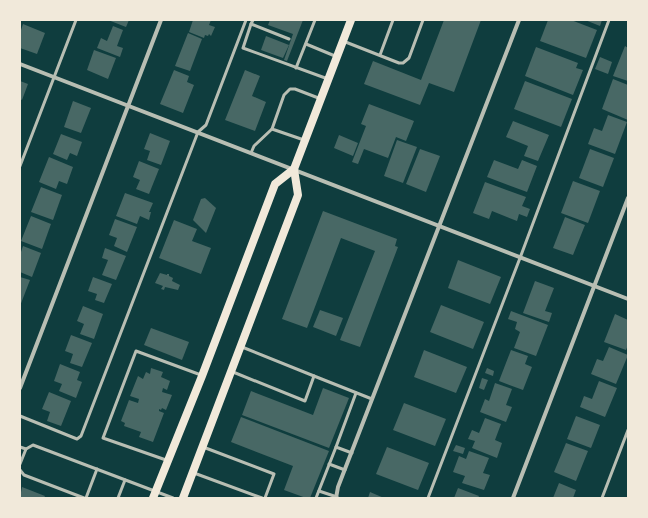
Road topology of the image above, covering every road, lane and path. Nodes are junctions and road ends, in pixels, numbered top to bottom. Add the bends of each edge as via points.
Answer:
1 (76, 20) edge
2 (161, 20) edge
3 (246, 20) edge
4 (253, 20) edge
5 (315, 20) edge
6 (352, 20) edge
7 (393, 20) edge
8 (423, 20) edge
9 (519, 20) edge
10 (609, 20) edge
11 (251, 24) junction
12 (241, 33) junction
13 (247, 35) junction
14 (289, 39) dead end
15 (343, 41) junction
16 (306, 44) junction
17 (380, 55) junction
18 (338, 56) junction
19 (20, 64) edge
20 (296, 68) junction
21 (54, 77) junction
22 (329, 80) junction
23 (321, 99) junction
24 (129, 106) junction
25 (272, 129) junction
26 (198, 132) junction
27 (305, 140) junction
28 (251, 153) junction
29 (20, 166) edge
30 (294, 169) junction
31 (628, 198) edge
32 (439, 226) junction
33 (520, 258) junction
34 (594, 286) junction
35 (628, 299) edge
36 (240, 346) junction
37 (231, 371) junction
38 (202, 376) junction
39 (314, 376) junction
40 (20, 388) edge
41 (356, 393) junction
42 (372, 400) junction
43 (20, 416) edge
44 (628, 430) edge
45 (20, 447) edge
46 (202, 447) junction
47 (336, 447) junction
48 (26, 449) junction
49 (352, 453) junction
50 (168, 461) junction
51 (20, 464) edge
52 (329, 464) junction
53 (97, 469) junction
54 (20, 470) edge
55 (345, 470) junction
56 (193, 472) junction
57 (125, 480) junction
58 (319, 491) junction
59 (154, 495) edge
60 (85, 498) edge
61 (118, 498) edge
62 (173, 498) edge
63 (183, 498) edge
64 (264, 498) edge
65 (316, 498) edge
66 (337, 498) edge
67 (428, 498) edge
68 (513, 498) edge
69 (602, 498) edge

1 - 21 lane
2 - 24 street
3 - 12 lane
4 - 11 lane
5 - 16 lane
6 - 15 main road
7 - 17 lane
8 - 17 lane via 406,61 399,63
9 - 32 street
10 - 33 lane
11 - 13 lane
11 - 14 lane
12 - 13 lane
12 - 26 lane via 206,125
13 - 20 lane via 243,48
15 - 17 lane
15 - 18 main road
16 - 18 lane
16 - 20 lane
18 - 22 main road
19 - 21 street
20 - 22 lane
21 - 24 street
21 - 29 lane
22 - 23 main road
23 - 25 lane via 290,89 284,95
23 - 27 main road
24 - 26 street
24 - 40 street
25 - 27 lane
25 - 28 lane via 256,144
26 - 28 street
26 - 43 lane via 81,436 78,439
27 - 30 main road
28 - 30 street
30 - 32 street
30 - 36 main road via 298,195
30 - 38 main road via 275,184
31 - 34 street
32 - 33 street
32 - 42 street
33 - 34 street
33 - 67 lane
34 - 35 street
34 - 68 street
36 - 37 main road
36 - 39 lane
37 - 39 lane via 305,401
37 - 46 main road
38 - 50 main road
38 - 50 lane via 136,351 103,438
39 - 41 lane
41 - 42 lane
41 - 47 lane
42 - 49 street
44 - 69 lane
45 - 48 lane
46 - 56 main road
46 - 64 lane via 274,474
47 - 49 lane
47 - 52 lane
48 - 51 lane
48 - 53 lane via 33,445
49 - 55 street
50 - 59 main road
52 - 55 lane
52 - 58 lane
53 - 57 lane
53 - 60 lane
54 - 60 lane via 24,476
55 - 66 street via 338,487
56 - 63 main road
56 - 64 lane
57 - 59 lane
57 - 61 lane
58 - 65 lane
58 - 66 lane
59 - 62 lane

